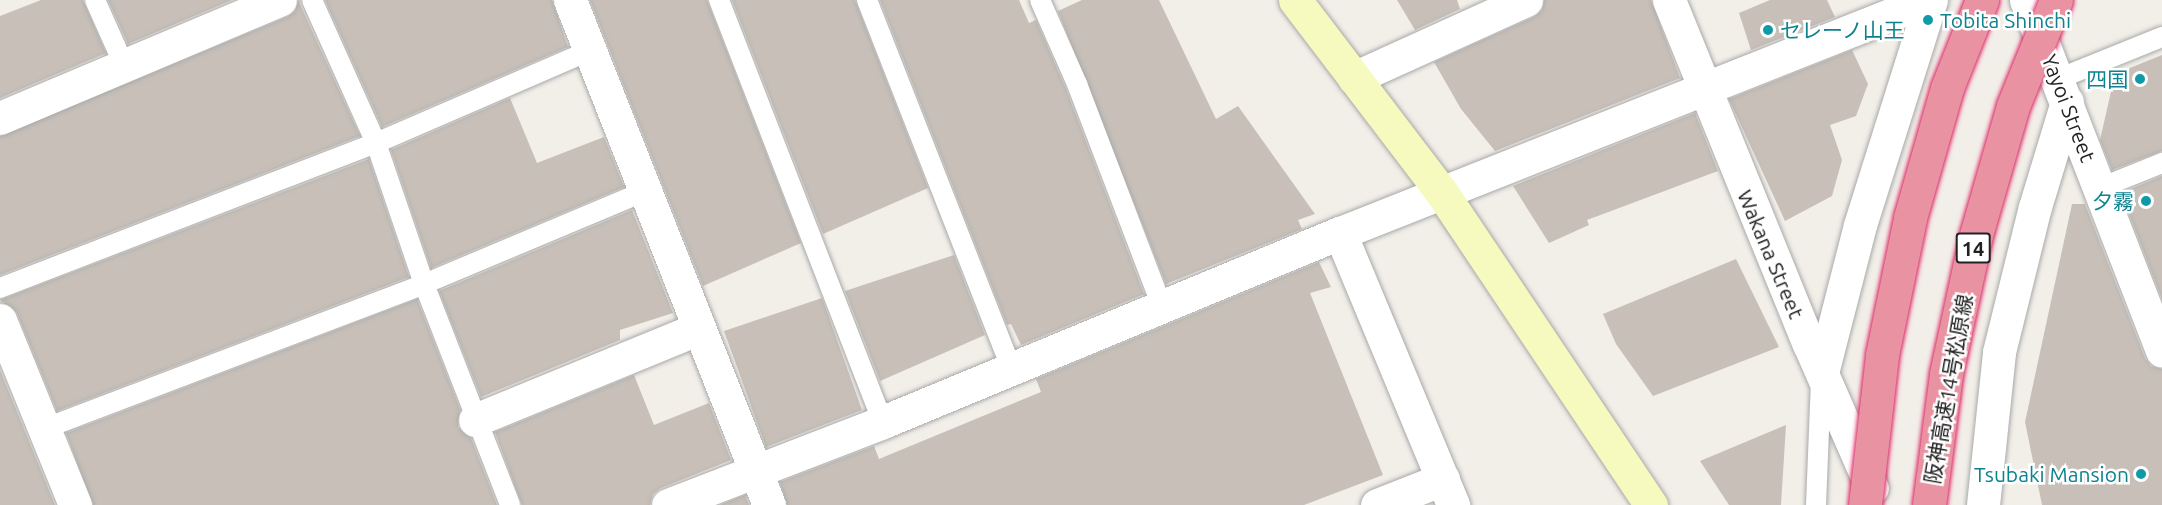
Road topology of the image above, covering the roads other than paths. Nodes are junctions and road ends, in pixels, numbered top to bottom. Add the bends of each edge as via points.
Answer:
1 (95, 0) edge
2 (280, 0) edge
3 (312, 0) edge
4 (570, 0) edge
5 (719, 0) edge
6 (867, 0) edge
7 (1040, 0) edge
8 (1295, 0) edge
9 (1526, 0) edge
10 (1669, 0) edge
11 (1930, 0) edge
12 (1982, 0) edge
13 (2026, 0) edge
14 (2056, 0) edge
15 (2162, 37) edge
16 (591, 50) junction
17 (124, 65) junction
18 (1354, 78) junction
19 (1703, 90) junction
20 (2063, 90) junction
21 (0, 118) edge
22 (376, 143) junction
23 (2162, 163) edge
24 (2100, 188) junction
25 (648, 190) junction
26 (1442, 193) junction
27 (1340, 233) junction
28 (424, 284) junction
29 (0, 288) edge
30 (1163, 309) junction
31 (0, 320) edge
32 (699, 328) junction
33 (2162, 351) edge
34 (1012, 370) junction
35 (1822, 374) junction
36 (475, 420) junction
37 (883, 422) junction
38 (43, 429) junction
39 (755, 470) junction
40 (1448, 492) edge
41 (75, 505) edge
42 (510, 505) edge
43 (668, 505) edge
44 (770, 505) edge
45 (1377, 505) edge
46 (1651, 505) edge
47 (1815, 505) edge
48 (1864, 505) edge
49 (1880, 505) edge
50 (1929, 505) edge
51 (1983, 505) edge

1 - 17 lane
2 - 17 street
3 - 22 lane
4 - 16 street
5 - 37 lane
6 - 34 lane
7 - 30 lane via 1077,84
8 - 18 street
9 - 18 street
10 - 19 street, Wakana Street
11 - 19 street
11 - 35 street via 1860,225
12 - 48 highway, bridge via 1947,88 1910,218 1881,355
13 - 20 street, Yayoi Street
14 - 50 highway, 阪神高速14号松原線 / 14, bridge via 2013,106 1976,236 1946,374
15 - 20 lane
16 - 22 lane
16 - 25 street
17 - 21 street
18 - 26 street
19 - 26 street
19 - 35 street, Wakana Street
20 - 24 street, Yayoi Street
20 - 51 street via 1999,352
22 - 28 lane
22 - 29 lane
23 - 24 lane
24 - 33 street, Yayoi Street
25 - 28 lane
25 - 32 street
26 - 27 street
26 - 46 street
27 - 30 street
27 - 40 street
28 - 36 lane
28 - 38 lane
30 - 34 street
31 - 38 street
32 - 36 street
32 - 39 street
34 - 37 street
35 - 47 lane
35 - 49 street, Wakana Street
36 - 42 lane
37 - 39 street
38 - 41 street
39 - 43 street
39 - 44 street
40 - 45 street

